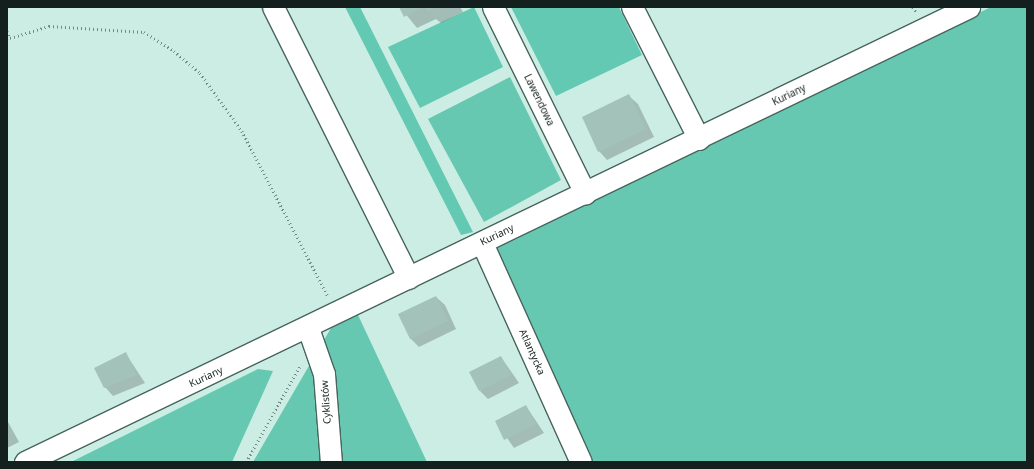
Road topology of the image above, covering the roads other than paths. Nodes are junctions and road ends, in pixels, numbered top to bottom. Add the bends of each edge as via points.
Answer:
1 (273, 7) edge
2 (493, 7) edge
3 (632, 7) edge
4 (969, 7) edge
5 (699, 139) junction
6 (585, 193) junction
7 (482, 243) junction
8 (409, 278) junction
9 (310, 336) junction
10 (25, 462) edge
11 (331, 462) edge
12 (581, 462) edge

1 - 8 street
2 - 6 street, Lawendowa
3 - 5 street
4 - 5 street, Kuriany
5 - 6 street, Kuriany
6 - 7 street, Kuriany
7 - 8 street, Kuriany
7 - 12 street, Atlantycka
8 - 9 street, Kuriany via 337,312
9 - 10 street, Kuriany
9 - 11 street, Cyklistów via 324,374

